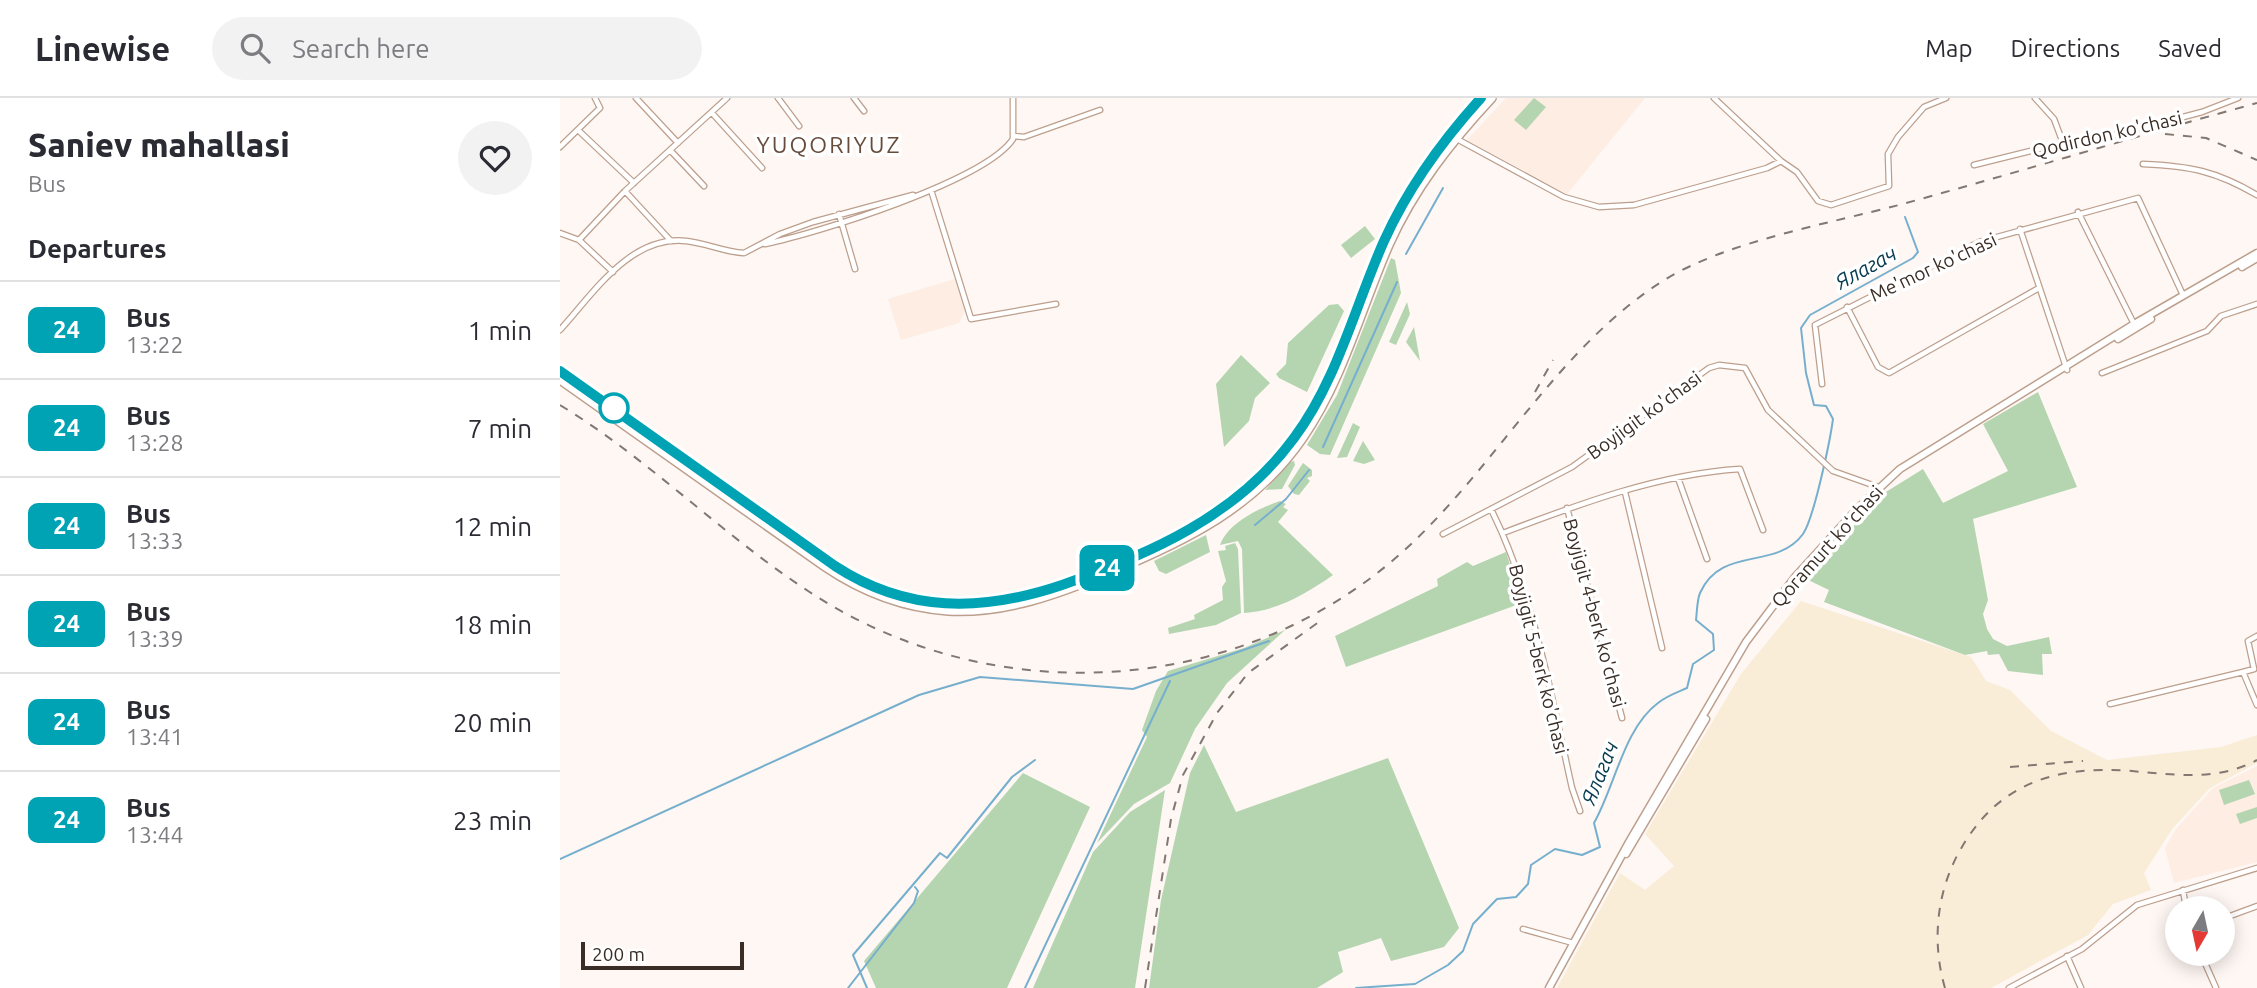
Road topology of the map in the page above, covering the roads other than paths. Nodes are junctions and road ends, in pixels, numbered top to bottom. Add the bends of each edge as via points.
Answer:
1 (595, 98) edge
2 (635, 98) edge
3 (726, 98) edge
4 (778, 98) edge
5 (854, 98) edge
6 (1013, 98) edge
7 (1482, 98) edge
8 (1492, 98) edge
9 (1714, 98) edge
10 (1946, 98) edge
11 (2035, 98) edge
12 (2238, 98) edge
13 (1100, 110) dead end
14 (864, 111) dead end
15 (712, 114) junction
16 (799, 127) dead end
17 (578, 130) junction
18 (1014, 136) junction
19 (1456, 138) junction
20 (678, 143) junction
21 (2063, 143) junction
22 (560, 147) edge
23 (670, 150) junction
24 (1781, 161) junction
25 (2143, 164) dead end
26 (1974, 165) dead end
27 (762, 168) dead end
28 (634, 183) junction
29 (704, 186) dead end
30 (931, 190) junction
31 (625, 191) junction
32 (913, 195) junction
33 (2257, 195) edge
34 (2078, 212) junction
35 (839, 214) junction
36 (841, 221) junction
37 (2020, 229) junction
38 (560, 233) edge
39 (579, 240) junction
40 (671, 241) junction
41 (1387, 241) junction
42 (761, 245) junction
43 (2257, 255) edge
44 (855, 269) dead end
45 (613, 272) junction
46 (2039, 288) junction
47 (2184, 296) junction
48 (1056, 304) dead end
49 (2257, 304) edge
50 (1847, 307) junction
51 (2134, 324) junction
52 (560, 330) edge
53 (2066, 369) junction
54 (560, 371) edge
55 (2102, 373) dead end
56 (560, 380) edge
57 (1822, 384) dead end
58 (608, 408) junction
59 (1678, 478) junction
60 (1880, 488) junction
61 (1625, 492) junction
62 (1567, 508) junction
63 (1491, 509) junction
64 (1763, 530) dead end
65 (1503, 533) junction
66 (1443, 534) dead end
67 (1707, 559) dead end
68 (2257, 636) edge
69 (1662, 648) dead end
70 (2243, 672) junction
71 (2110, 704) dead end
72 (2257, 705) edge
73 (1622, 718) dead end
74 (1580, 811) dead end
75 (1620, 861) junction
76 (2257, 868) edge
77 (2183, 891) junction
78 (2184, 896) edge
79 (2257, 906) edge
80 (2235, 914) edge
81 (1523, 929) dead end
82 (1573, 943) junction
83 (2067, 956) junction
84 (2207, 966) edge
85 (1551, 988) edge
86 (2009, 988) edge
87 (2081, 988) edge
88 (2216, 988) edge

1 - 17 street via 600,108
2 - 20 street
3 - 15 street
4 - 16 street
5 - 14 street
6 - 18 street
7 - 41 main road via 1426,166
8 - 19 main road
9 - 24 street
10 - 24 street via 1924,107 1898,137 1888,154 1889,187 1831,205 1818,201 1797,172
11 - 21 street via 2056,122
12 - 21 street, Qodirdon ko'chasi via 2080,144
13 - 18 street via 1024,137
15 - 20 street
15 - 27 street
17 - 22 street
17 - 28 street
18 - 30 street via 979,167
19 - 24 street via 1564,197 1599,207 1634,205
19 - 41 main road
20 - 23 street
21 - 26 street, Qodirdon ko'chasi
23 - 28 street
23 - 29 street
25 - 33 street via 2190,166 2227,177
28 - 31 street
30 - 32 street
30 - 48 street via 971,319
31 - 39 street
31 - 40 street
32 - 35 street
32 - 36 street
34 - 37 street, Me'mor ko'chasi
34 - 47 street, Me'mor ko'chasi via 2138,198
34 - 51 street
35 - 36 street
35 - 42 street
36 - 42 street
36 - 44 street
37 - 46 street
37 - 50 street, Me'mor ko'chasi via 1979,242
38 - 39 street
39 - 45 street
40 - 42 street via 744,253
40 - 45 street via 642,250
41 - 58 main road via 1291,449 1237,507 1172,547 1033,601 987,610 947,611 892,601 838,576
43 - 47 main road, Qoramurt koʻchasi
43 - 53 main road, Qoramurt koʻchasi
45 - 52 street
46 - 50 street via 1889,373 1878,367
46 - 53 street
47 - 51 main road, Qoramurt koʻchasi
49 - 55 street via 2221,316 2207,331
50 - 57 street, Me'mor ko'chasi via 1815,325
51 - 53 main road, Qoramurt koʻchasi
53 - 60 main road, Qoramurt koʻchasi via 1912,461
54 - 58 main road
56 - 58 main road
59 - 61 street
59 - 64 street via 1740,470
59 - 67 street
60 - 63 street, Boyjigit ko'chasi via 1833,471 1768,410 1745,368 1719,365 1572,467
60 - 75 main road, Qoramurt koʻchasi via 1795,577 1759,625
61 - 62 street
61 - 69 street
62 - 65 street
62 - 73 street, Boyjigit 4-berk ko'chasi
63 - 65 street, Boyjigit 5-berk ko'chasi
63 - 66 street
65 - 74 street, Boyjigit 5-berk ko'chasi via 1528,604
68 - 70 street via 2248,641 2254,669
70 - 71 street
70 - 72 street
75 - 82 main road, Qoramurt koʻchasi
75 - 85 main road, Qoramurt koʻchasi
76 - 77 street
77 - 78 street
77 - 83 street via 2137,905
79 - 80 street
81 - 82 street
82 - 85 main road, Qoramurt koʻchasi
83 - 86 street
83 - 87 street
84 - 88 street

